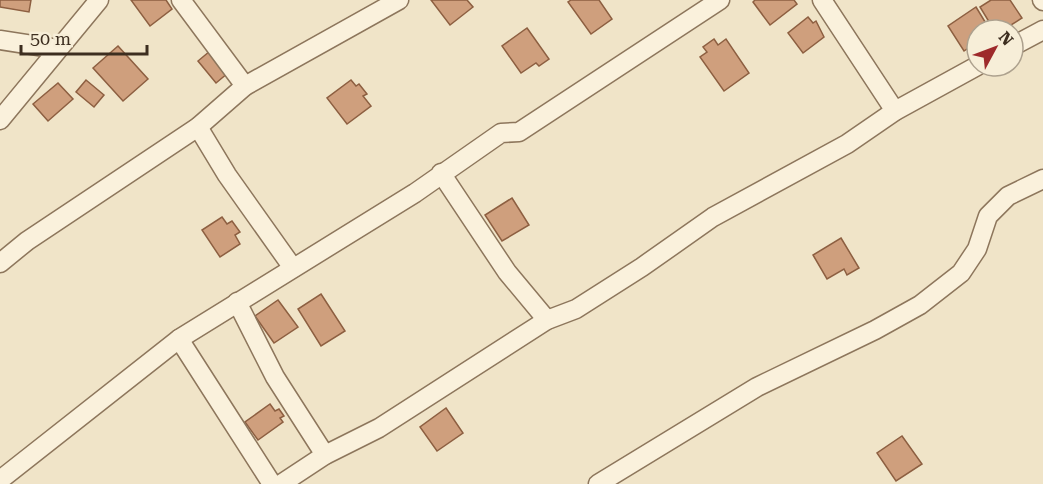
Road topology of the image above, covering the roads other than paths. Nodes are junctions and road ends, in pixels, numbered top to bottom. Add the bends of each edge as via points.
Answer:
1 (99, 0) edge
2 (181, 0) edge
3 (399, 0) edge
4 (720, 0) edge
5 (822, 0) edge
6 (1043, 30) edge
7 (0, 40) edge
8 (1025, 40) edge
9 (58, 50) junction
10 (965, 73) edge
11 (245, 86) junction
12 (896, 111) junction
13 (0, 120) edge
14 (198, 127) junction
15 (441, 173) junction
16 (1043, 179) edge
17 (0, 263) edge
18 (293, 268) junction
19 (237, 302) junction
20 (547, 320) junction
21 (179, 339) junction
22 (325, 455) junction
23 (0, 480) edge
24 (272, 484) edge
25 (281, 484) edge
26 (598, 484) edge

1 - 9 street
2 - 11 street
3 - 11 street
4 - 15 street via 519,132 501,133
5 - 12 street
6 - 8 street
7 - 9 street
9 - 13 street
10 - 12 street
11 - 14 street
12 - 20 street via 847,144 713,217 576,309
14 - 17 street
14 - 18 street
15 - 18 street
15 - 20 street via 507,272
16 - 26 street via 1008,196 988,216 977,249 961,273 920,305 758,387
18 - 19 street
19 - 21 street
19 - 22 street via 275,377
20 - 22 street via 379,428
21 - 23 street
21 - 24 street
22 - 25 street

